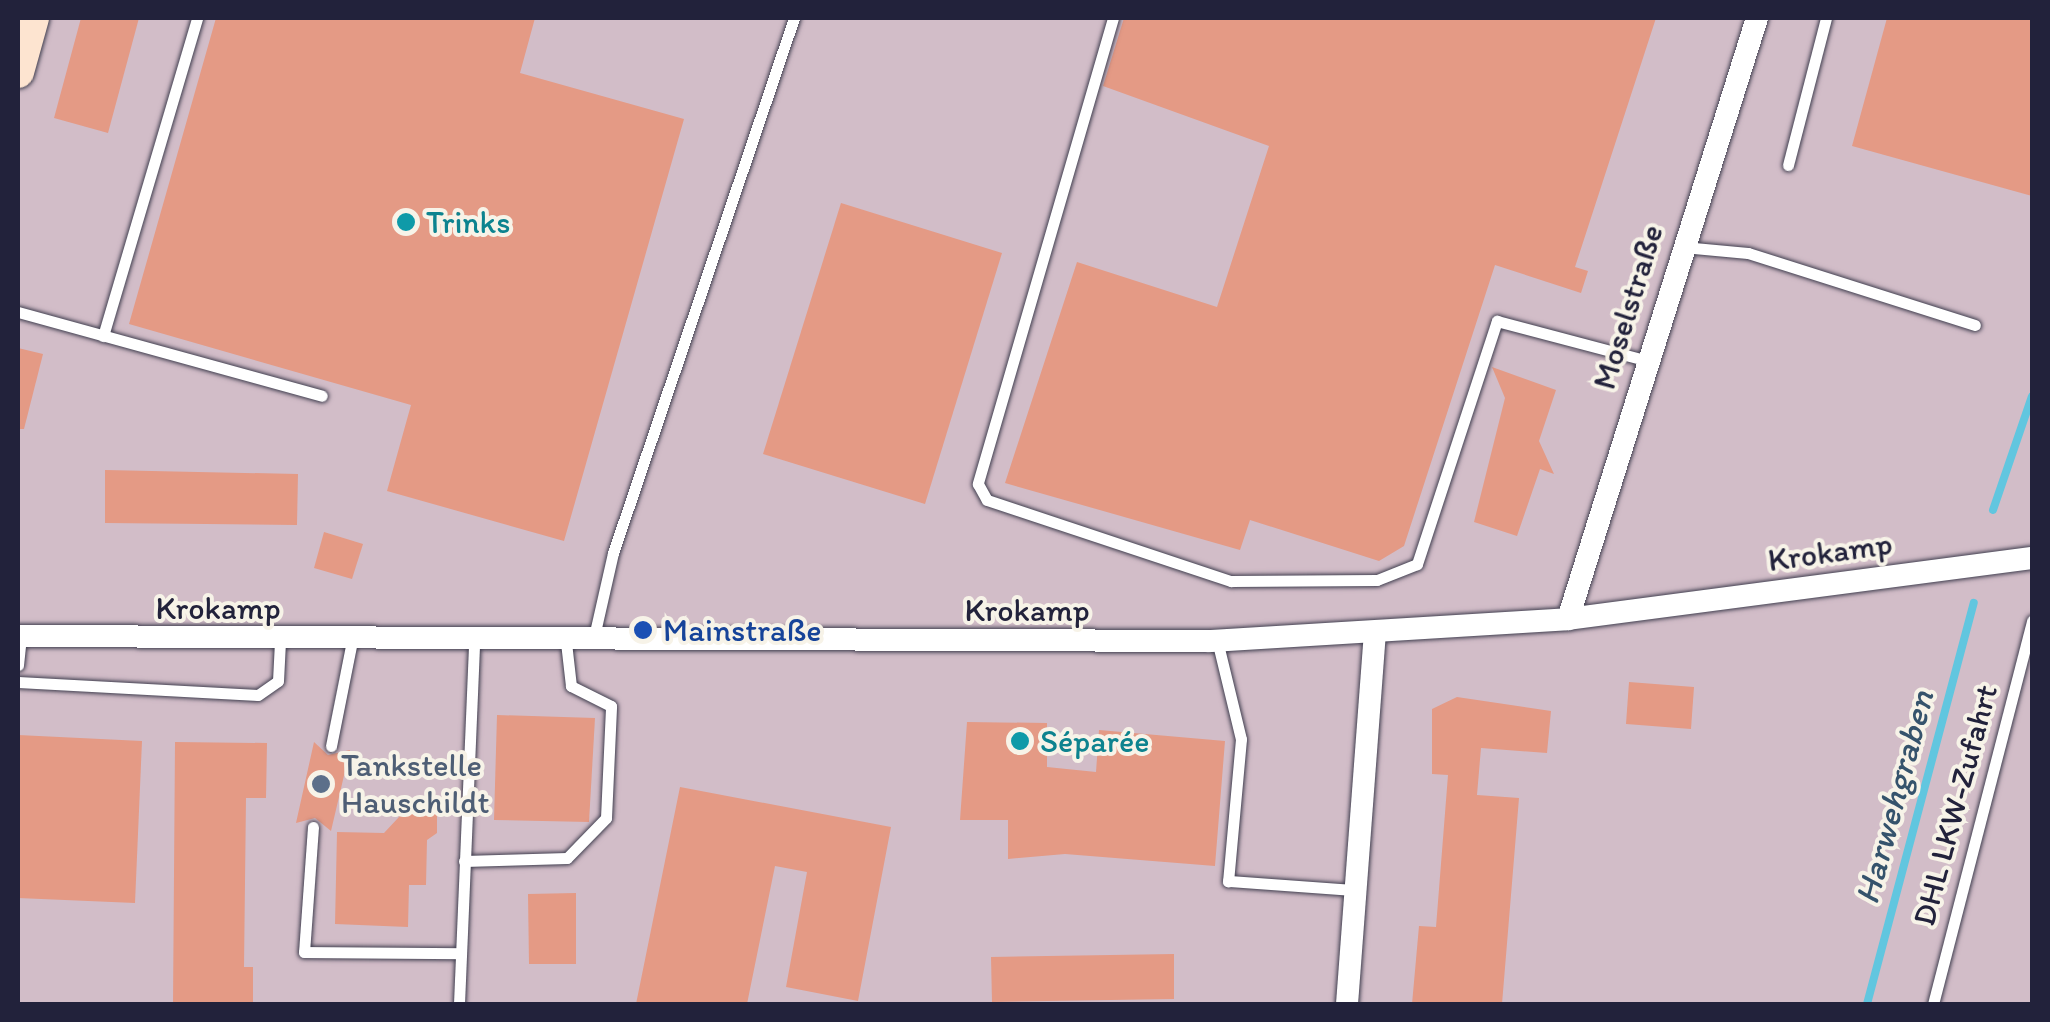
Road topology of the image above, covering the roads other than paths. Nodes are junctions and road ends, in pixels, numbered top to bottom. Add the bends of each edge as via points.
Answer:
1 (33, 18) edge
2 (198, 18) edge
3 (794, 18) edge
4 (1113, 18) edge
5 (1758, 18) edge
6 (1826, 18) edge
7 (18, 72) edge
8 (1788, 166) dead end
9 (1679, 247) junction
10 (18, 312) edge
11 (1975, 325) dead end
12 (103, 336) junction
13 (1645, 360) junction
14 (322, 396) dead end
15 (2032, 558) edge
16 (1568, 619) junction
17 (2032, 620) edge
18 (1374, 634) junction
19 (20, 636) edge
20 (280, 640) junction
21 (1217, 640) junction
22 (352, 641) junction
23 (474, 641) junction
24 (566, 642) junction
25 (593, 642) junction
26 (18, 665) edge
27 (18, 682) edge
28 (331, 746) dead end
29 (313, 827) dead end
30 (464, 861) junction
31 (1356, 890) junction
32 (460, 953) junction
33 (459, 1004) edge
34 (1347, 1004) edge
35 (1932, 1004) edge

1 - 7 street
2 - 12 lane
3 - 25 lane via 613,553
4 - 13 lane via 978,484 987,500 1231,581 1377,580 1417,564 1497,321
5 - 9 street, Moselstraße
6 - 8 lane
9 - 11 lane via 1748,253
9 - 13 street, Moselstraße
10 - 12 lane
12 - 14 lane
13 - 16 street, Moselstraße
15 - 16 street, Krokamp
16 - 18 street, Krokamp
17 - 35 lane, DHL LKW-Zufahrt
18 - 21 street, Krokamp
18 - 31 street
19 - 20 street, Krokamp
19 - 26 lane
20 - 22 street, Krokamp
20 - 27 lane via 278,681 258,695
21 - 25 street, Krokamp
21 - 31 lane via 1241,739 1228,881
22 - 23 street, Krokamp
22 - 28 lane
23 - 24 street, Krokamp
23 - 30 lane
24 - 25 street, Krokamp
24 - 30 lane via 571,686 611,706 606,818 567,858
29 - 32 lane via 304,952
30 - 32 lane
31 - 34 street
32 - 33 lane

